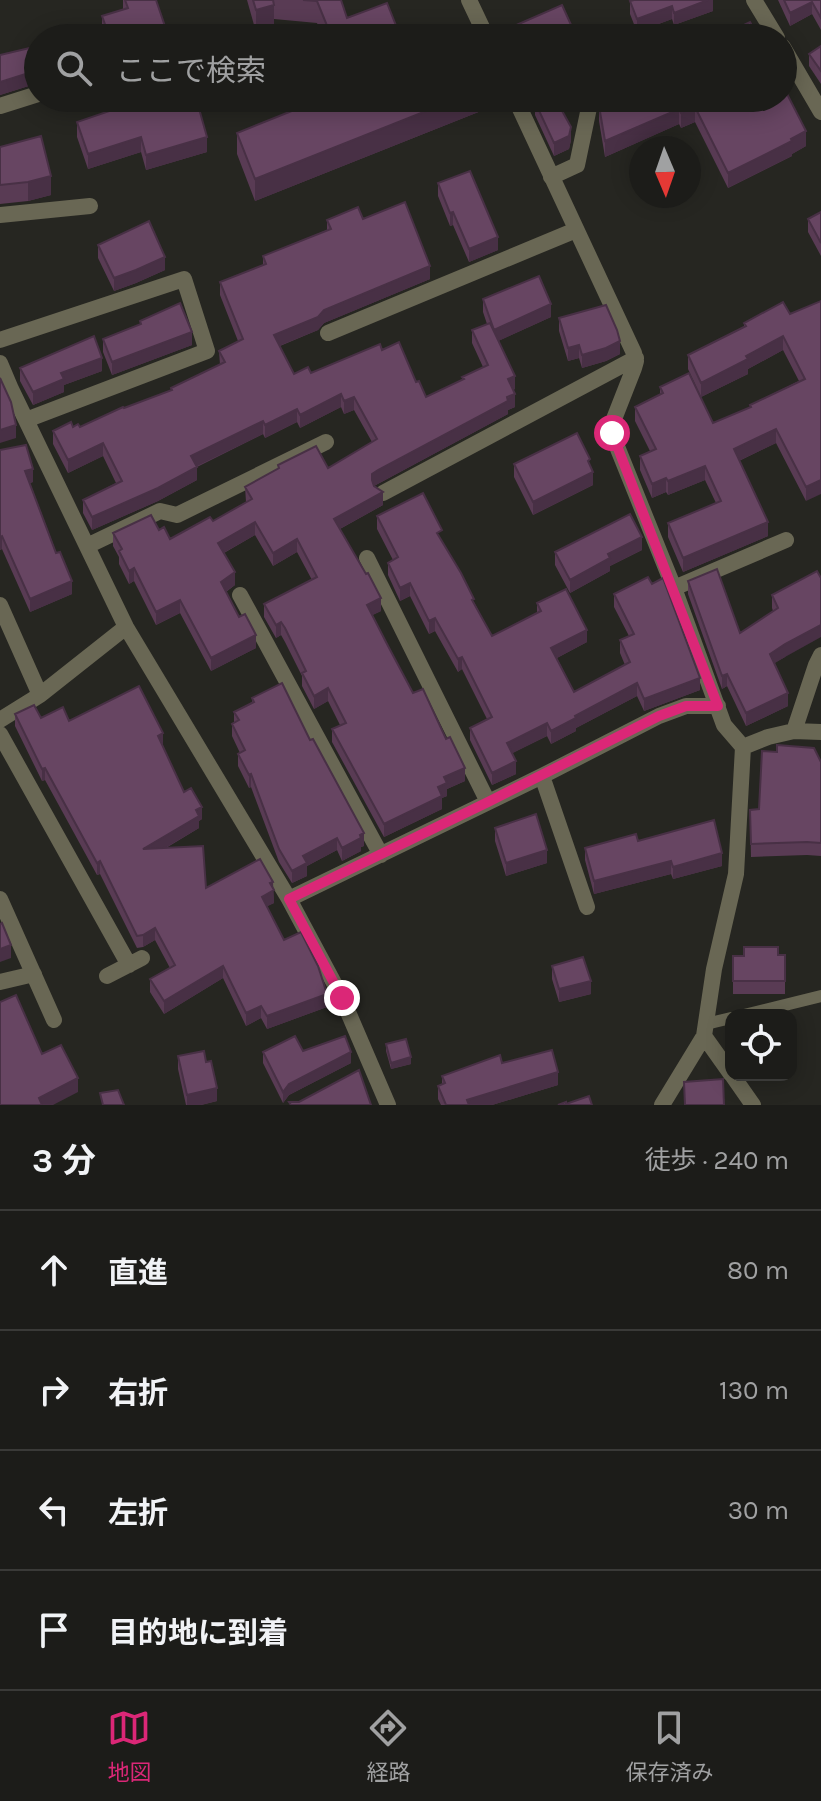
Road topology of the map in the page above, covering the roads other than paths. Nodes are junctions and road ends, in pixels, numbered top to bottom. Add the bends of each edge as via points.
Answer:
1 (469, 0) edge
2 (754, 0) edge
3 (480, 24) edge
4 (769, 24) edge
5 (797, 71) edge
6 (24, 98) edge
7 (0, 106) edge
8 (521, 112) edge
9 (588, 112) edge
10 (821, 112) edge
11 (551, 177) junction
12 (90, 206) dead end
13 (0, 215) edge
14 (576, 230) junction
15 (328, 333) dead end
16 (0, 340) edge
17 (636, 358) junction
18 (0, 363) edge
19 (26, 420) junction
20 (326, 442) dead end
21 (383, 493) edge
22 (786, 540) dead end
23 (87, 546) junction
24 (367, 558) dead end
25 (674, 588) junction
26 (240, 595) dead end
27 (0, 605) edge
28 (126, 627) junction
29 (821, 655) edge
30 (40, 695) junction
31 (718, 706) junction
32 (0, 720) edge
33 (794, 731) junction
34 (821, 732) edge
35 (0, 734) edge
36 (743, 747) junction
37 (542, 776) junction
38 (488, 802) junction
39 (381, 855) junction
40 (0, 899) edge
41 (289, 899) junction
42 (587, 907) dead end
43 (34, 974) junction
44 (107, 976) dead end
45 (0, 982) edge
46 (821, 996) edge
47 (768, 1009) edge
48 (54, 1020) dead end
49 (725, 1021) edge
50 (705, 1030) junction
51 (725, 1065) edge
52 (735, 1081) edge
53 (666, 1101) edge
54 (388, 1105) edge
55 (753, 1105) edge

1 - 3 street
2 - 4 street
5 - 10 street
6 - 7 street
8 - 11 street
9 - 11 street via 577,165
11 - 14 street
12 - 13 street
14 - 15 street
14 - 17 street
16 - 19 street via 184,279 207,351
17 - 21 street
17 - 25 street via 612,433
18 - 19 street
19 - 23 street via 31,446
20 - 23 street via 177,515 160,511
22 - 25 street
23 - 28 street
24 - 38 street
25 - 31 street
26 - 39 street
27 - 30 street
28 - 30 street
28 - 41 street
29 - 33 street
30 - 32 street
31 - 36 street via 724,725
31 - 37 street via 686,706 659,716
33 - 34 street
33 - 36 street
35 - 44 street via 135,961
36 - 50 street via 736,874
37 - 38 street
37 - 42 street
38 - 39 street
39 - 41 street
40 - 43 street
41 - 54 street via 342,998 363,1068
43 - 45 street
43 - 48 street
46 - 47 lane
49 - 50 lane
50 - 51 street
50 - 53 street
52 - 55 street

